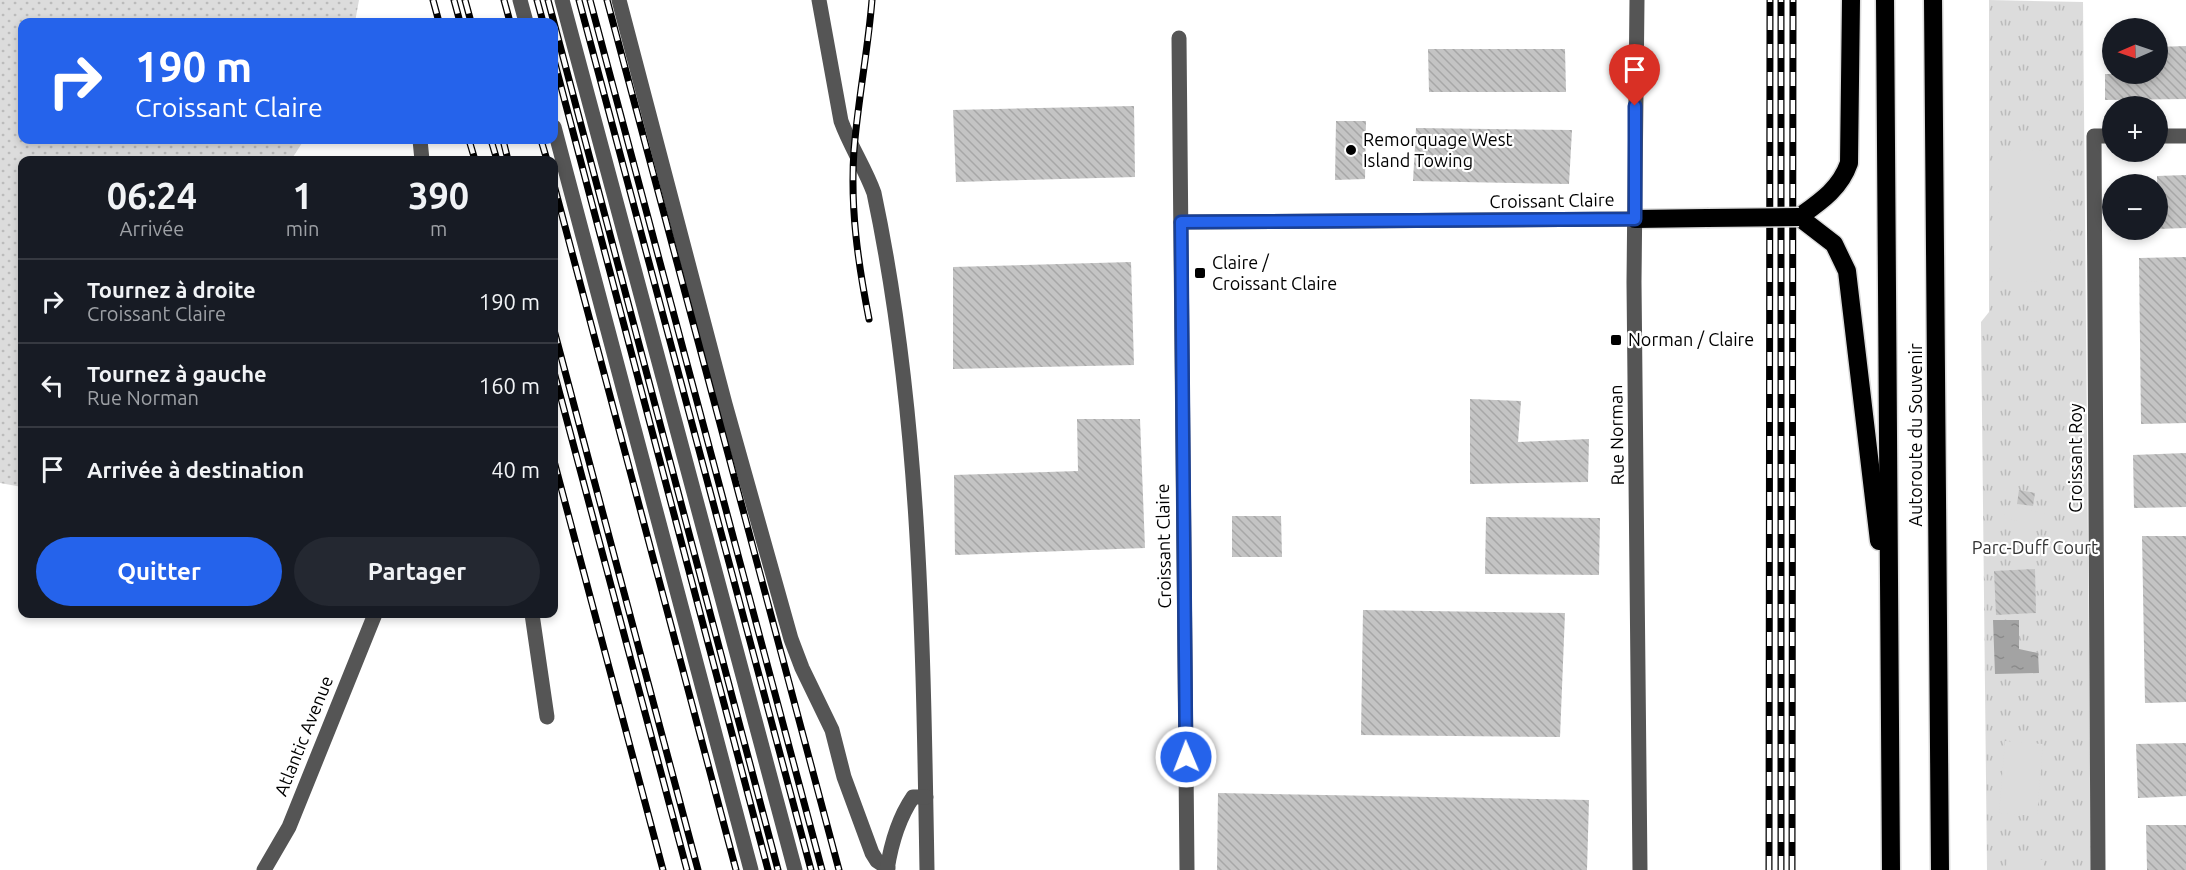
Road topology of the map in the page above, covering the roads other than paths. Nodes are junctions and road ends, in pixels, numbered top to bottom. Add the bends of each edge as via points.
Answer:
1 (520, 0) edge
2 (562, 0) edge
3 (619, 0) edge
4 (819, 0) edge
5 (1637, 0) edge
6 (1851, 0) edge
7 (1885, 0) edge
8 (1934, 0) edge
9 (525, 18) edge
10 (1179, 38) dead end
11 (2102, 136) edge
12 (2168, 136) edge
13 (2186, 136) edge
14 (558, 142) edge
15 (1805, 217) junction
16 (1635, 219) junction
17 (1181, 222) junction
18 (373, 618) edge
19 (533, 618) edge
20 (1889, 620) junction
21 (547, 717) dead end
22 (926, 797) junction
23 (887, 869) edge
24 (264, 870) edge
25 (751, 870) edge
26 (795, 870) edge
27 (927, 870) edge
28 (1187, 870) edge
29 (1640, 870) edge
30 (1891, 870) edge
31 (1940, 870) edge
32 (2098, 870) edge

1 - 9 street
2 - 26 street
3 - 23 street via 791,639 832,730 844,777 872,853
4 - 22 street via 842,121 873,193 901,362 923,622
5 - 16 street, Rue Norman
6 - 15 highway via 1848,163 1839,184
7 - 20 highway, Autoroute du Souvenir
8 - 31 highway, Autoroute du Souvenir
10 - 17 street, Croissant Claire
11 - 32 street, Croissant Roy via 2094,136
12 - 13 street
14 - 25 street
15 - 16 highway, bridge
15 - 20 highway via 1834,244 1847,271
16 - 17 street, Croissant Claire
16 - 29 street, Rue Norman
17 - 28 street, Croissant Claire
18 - 24 street, Atlantic Avenue via 289,827
19 - 21 street
20 - 30 highway, Autoroute du Souvenir
22 - 23 street via 913,797 905,808
22 - 27 street

